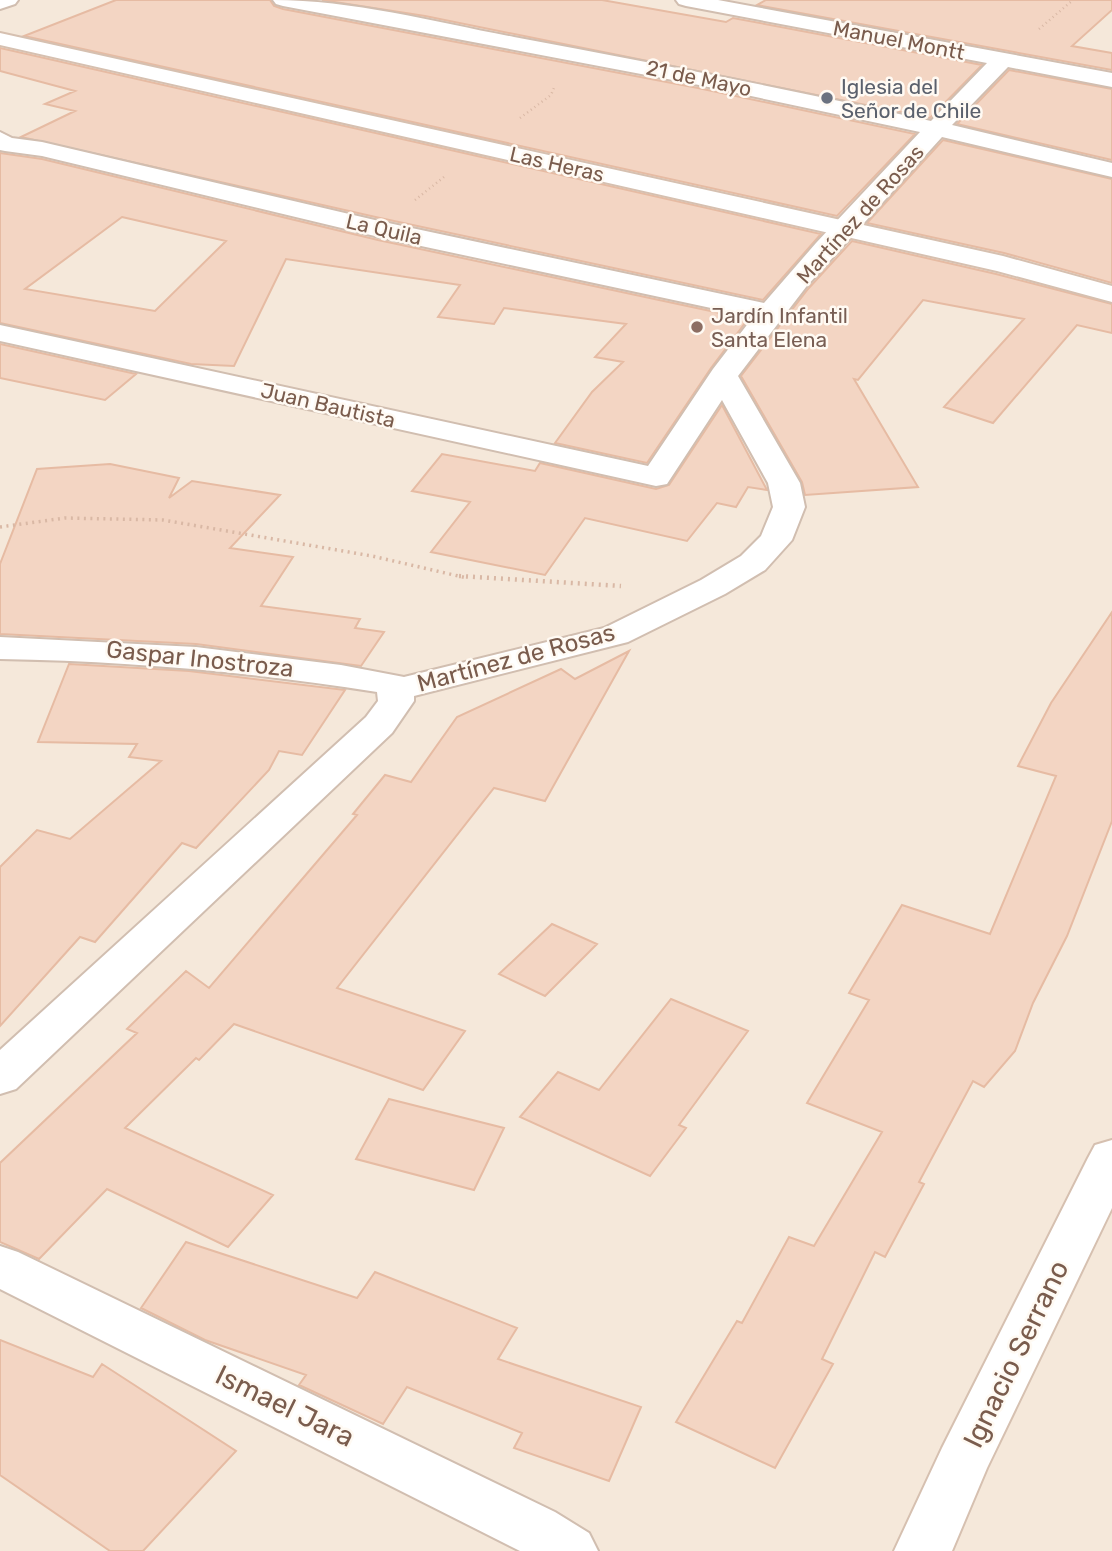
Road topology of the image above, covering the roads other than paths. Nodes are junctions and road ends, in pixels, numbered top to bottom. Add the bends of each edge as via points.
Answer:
1 (8, 0) edge
2 (284, 0) edge
3 (686, 0) edge
4 (0, 3) edge
5 (0, 39) edge
6 (1003, 59) junction
7 (1112, 80) edge
8 (937, 128) junction
9 (2, 146) edge
10 (1112, 170) edge
11 (845, 228) junction
12 (1112, 294) edge
13 (771, 313) junction
14 (0, 332) edge
15 (723, 375) junction
16 (656, 477) joint
17 (0, 648) edge
18 (395, 690) junction
19 (0, 1077) edge
20 (1112, 1158) edge
21 (0, 1266) edge
22 (569, 1551) edge
23 (922, 1551) edge

1 - 4 street
2 - 8 street, 21 de Mayo via 600,58
3 - 6 street, Manuel Montt
5 - 11 street, Las Heras
6 - 7 street, Manuel Montt
6 - 8 street, Martínez de Rosas
8 - 10 street, 21 de Mayo
8 - 11 street, Martínez de Rosas
9 - 13 street, La Quila via 42,149 379,229
11 - 12 street, Las Heras
11 - 13 street, Martínez de Rosas
13 - 15 street, Martínez de Rosas
14 - 16 street, Juan Bautista
15 - 16 street, Martínez de Rosas
15 - 18 street, Martínez de Rosas via 784,483 789,507 776,540 753,563 615,635
17 - 18 street, Gaspar Inostroza via 209,657 390,683
18 - 19 street, Martínez de Rosas via 396,701 379,725
20 - 23 street, Ignacio Serrano
21 - 22 street, Ismael Jara via 535,1530

